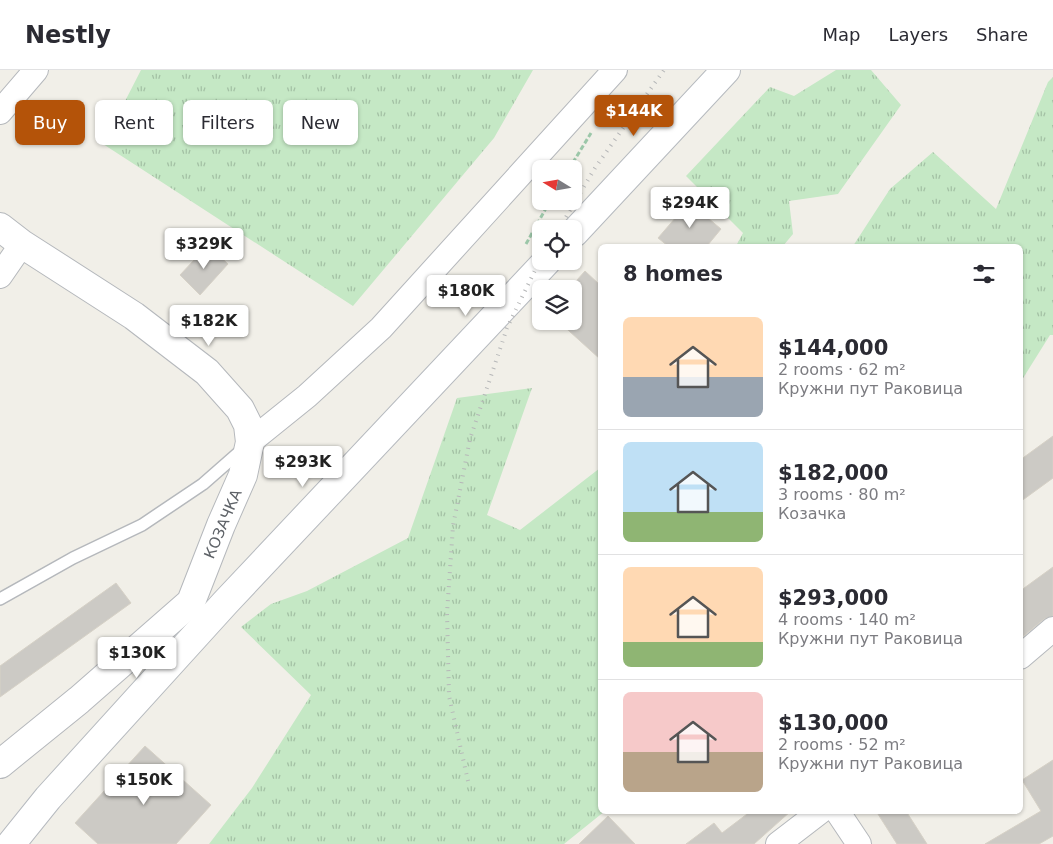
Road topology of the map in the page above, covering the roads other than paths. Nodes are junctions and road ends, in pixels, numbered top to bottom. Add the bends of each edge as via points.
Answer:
1 (36, 70) edge
2 (615, 70) edge
3 (726, 70) edge
4 (0, 112) edge
5 (582, 224) edge
6 (0, 227) edge
7 (22, 244) junction
8 (539, 270) edge
9 (0, 276) edge
10 (250, 442) junction
11 (0, 599) edge
12 (1053, 629) edge
13 (1023, 655) edge
14 (0, 764) edge
15 (817, 814) edge
16 (840, 814) edge
17 (11, 844) edge
18 (778, 844) edge
19 (859, 844) edge

1 - 4 street
2 - 10 street via 381,328 307,396
3 - 5 main road
6 - 7 main road, КОЗАЧКА
7 - 9 street
7 - 10 main road, КОЗАЧКА via 106,297 207,372 240,409 248,426
8 - 17 main road via 225,603 48,798
10 - 11 lane via 203,484 142,525 73,558
10 - 14 main road, КОЗАЧКА via 243,475 192,602
12 - 13 street
15 - 18 street
16 - 19 street

